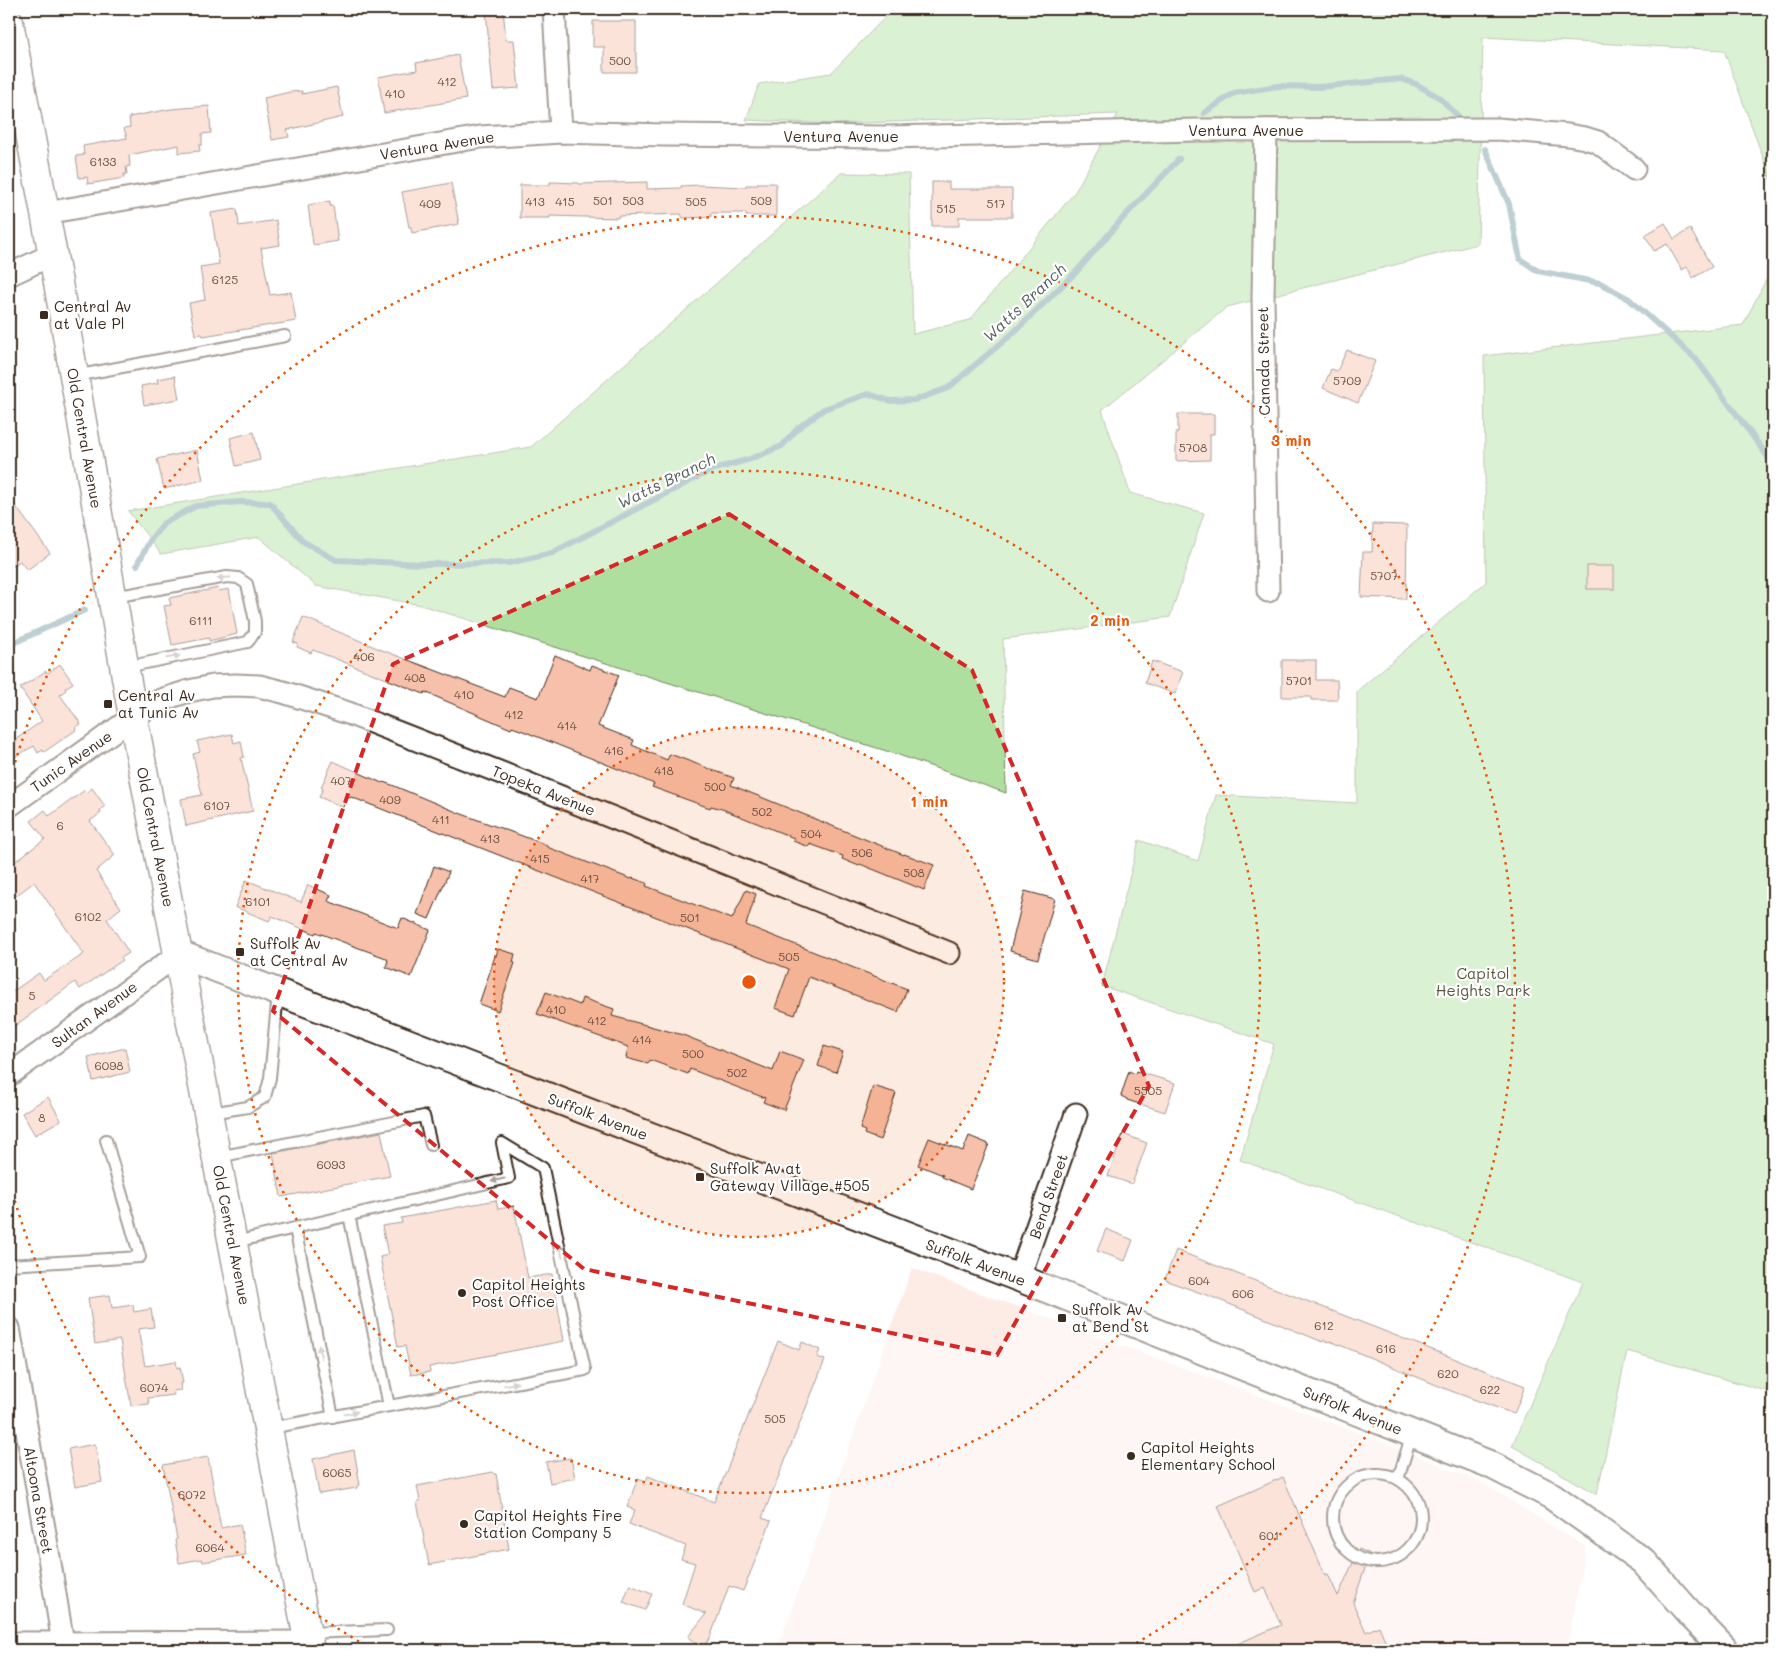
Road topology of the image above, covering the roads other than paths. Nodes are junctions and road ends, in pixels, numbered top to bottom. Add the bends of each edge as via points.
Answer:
1 (554, 9) edge
2 (9, 22) edge
3 (1266, 130) junction
4 (561, 132) junction
5 (1634, 169) dead end
6 (46, 214) junction
7 (53, 254) junction
8 (9, 274) edge
9 (284, 336) dead end
10 (74, 376) junction
11 (1268, 591) dead end
12 (112, 597) junction
13 (125, 667) junction
14 (133, 717) junction
15 (9, 806) edge
16 (949, 953) dead end
17 (179, 954) junction
18 (278, 992) junction
19 (9, 1075) edge
20 (209, 1114) junction
21 (1076, 1114) dead end
22 (106, 1140) dead end
23 (431, 1145) dead end
24 (217, 1157) junction
25 (349, 1215) junction
26 (295, 1228) junction
27 (234, 1242) junction
28 (9, 1265) edge
29 (1019, 1278) junction
30 (9, 1328) edge
31 (389, 1406) junction
32 (333, 1417) junction
33 (269, 1429) junction
34 (1412, 1433) junction
35 (1398, 1479) junction
36 (386, 1630) dead end
37 (309, 1642) edge
38 (9, 1643) edge
39 (75, 1645) edge
40 (178, 1646) edge
41 (1725, 1650) edge

1 - 4 street
2 - 6 main road, Old Central Avenue
3 - 4 street, Ventura Avenue via 887,137
3 - 5 street, Ventura Avenue via 1498,129 1568,135 1598,142
3 - 11 street, Canada Street via 1263,298
4 - 6 street, Ventura Avenue via 480,137
6 - 7 main road, Old Central Avenue
7 - 8 street
7 - 10 main road, Old Central Avenue
9 - 10 lane
10 - 12 main road, Old Central Avenue
12 - 13 main road, Old Central Avenue
13 -> 12 lane via 248,642 255,632 255,621 247,584 238,578 227,577
13 - 14 main road, Old Central Avenue
14 - 15 street, Tunic Avenue
14 - 16 street, Topeka Avenue via 161,700 213,686 247,685 283,692 348,713 486,767
14 - 17 main road, Old Central Avenue
17 - 18 street, Suffolk Avenue
17 - 19 street, Sultan Avenue
17 - 20 main road, Old Central Avenue
18 - 20 lane via 270,1078 265,1097 248,1108
18 - 29 street, Suffolk Avenue
20 - 24 main road, Old Central Avenue
21 - 29 street, Bend Street
22 - 28 lane via 140,1257
23 - 24 lane via 424,1116
24 - 27 main road, Old Central Avenue
25 - 26 lane
25 - 31 lane
31 -> 25 lane via 585,1370 544,1168 502,1143 510,1178
26 - 27 lane
32 -> 26 lane
27 - 33 main road, Old Central Avenue
29 - 34 street, Suffolk Avenue
30 - 39 street, Altoona Street via 47,1545
32 -> 31 lane
32 - 33 lane
33 - 37 main road, Old Central Avenue
34 - 35 lane
34 - 41 street, Suffolk Avenue via 1518,1478 1552,1496 1594,1525 1643,1562
35 - 35 lane via 1409,1488 1420,1506 1420,1528 1414,1542 1395,1558 1377,1562 1361,1559 1338,1539 1334,1512 1339,1496 1349,1484 1369,1474
36 - 37 lane
37 - 40 street
38 - 39 street
39 - 40 street

